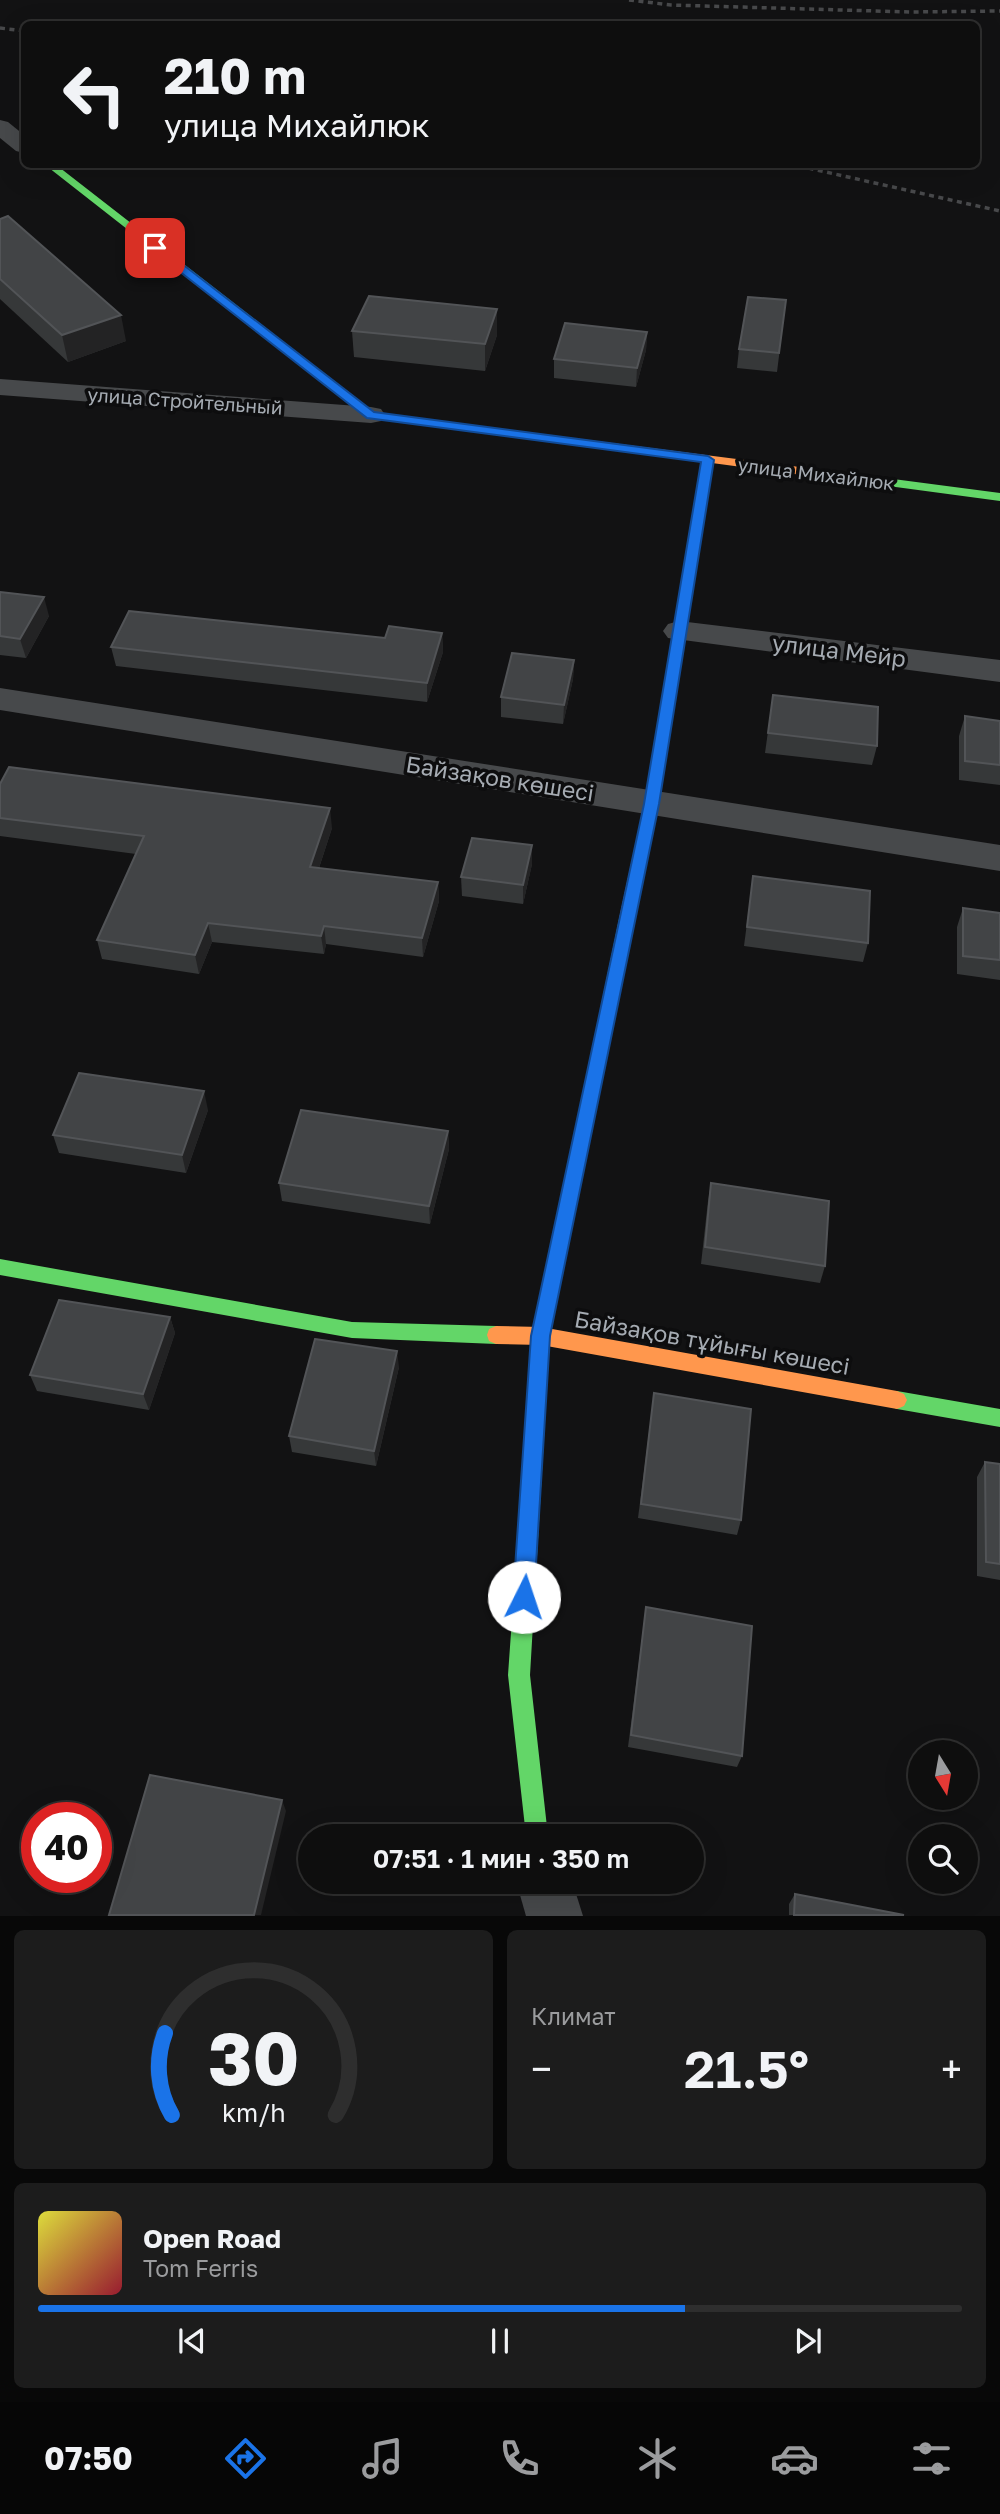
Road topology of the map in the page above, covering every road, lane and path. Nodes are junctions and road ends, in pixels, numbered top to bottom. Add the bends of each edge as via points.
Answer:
1 (0, 127) edge
2 (21, 144) edge
3 (53, 168) edge
4 (0, 387) edge
5 (371, 415) junction
6 (708, 460) junction
7 (1000, 497) edge
8 (679, 631) junction
9 (1000, 671) edge
10 (0, 699) edge
11 (651, 804) junction
12 (1000, 858) edge
13 (0, 1267) edge
14 (541, 1336) junction
15 (1000, 1418) edge
16 (536, 1824) edge
17 (548, 1894) edge
18 (555, 1916) edge

1 - 2 street
3 - 5 street
4 - 5 street, улица Стройтельный
5 - 6 street, улица Михайлюк
6 - 7 street, улица Михайлюк
6 - 8 street
8 - 9 street, улица Мейр
8 - 11 street
10 - 11 street, Байзақов көшесі
11 - 12 street, Байзақов көшесі
11 - 14 street
13 - 14 street, Байзақов тұйығы көшесі via 352,1330
14 - 15 street, Байзақов тұйығы көшесі
14 - 16 street via 519,1675
17 - 18 street

